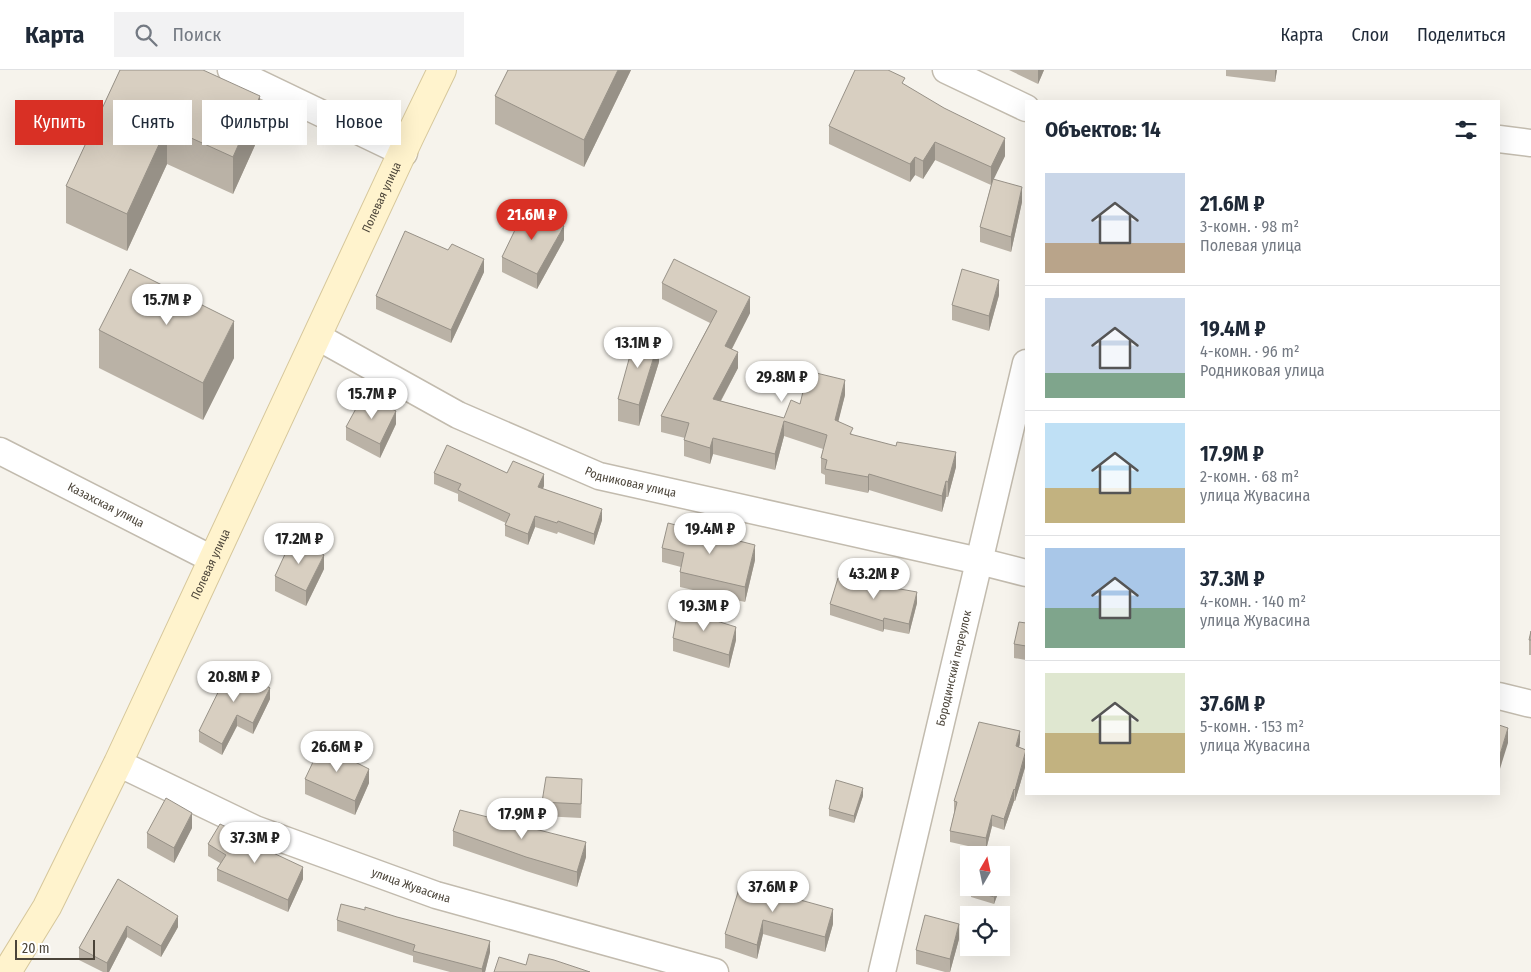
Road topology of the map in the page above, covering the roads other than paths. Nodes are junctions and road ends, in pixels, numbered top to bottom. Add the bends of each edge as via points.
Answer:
1 (231, 70) edge
2 (442, 70) edge
3 (946, 70) edge
4 (1025, 108) edge
5 (1500, 139) edge
6 (1531, 143) edge
7 (404, 153) junction
8 (318, 337) junction
9 (1025, 367) edge
10 (0, 451) edge
11 (212, 559) junction
12 (979, 561) junction
13 (1025, 573) edge
14 (1500, 696) edge
15 (1531, 704) edge
16 (118, 763) junction
17 (7, 972) edge
18 (715, 972) edge
19 (882, 972) edge

1 - 7 street
2 - 7 street, Полевая улица
3 - 4 street
5 - 6 street
7 - 8 street, Полевая улица
8 - 11 street, Полевая улица
8 - 12 street, Родниковая улица via 458,415 599,476
9 - 12 street, Бородинский переулок
10 - 11 street, Казахская улица
11 - 16 street, Полевая улица
12 - 13 street, Родниковая улица
12 - 19 street, Бородинский переулок
14 - 15 street
16 - 17 street, Полевая улица via 47,908
16 - 18 street, улица Жувасина via 255,829 436,895

